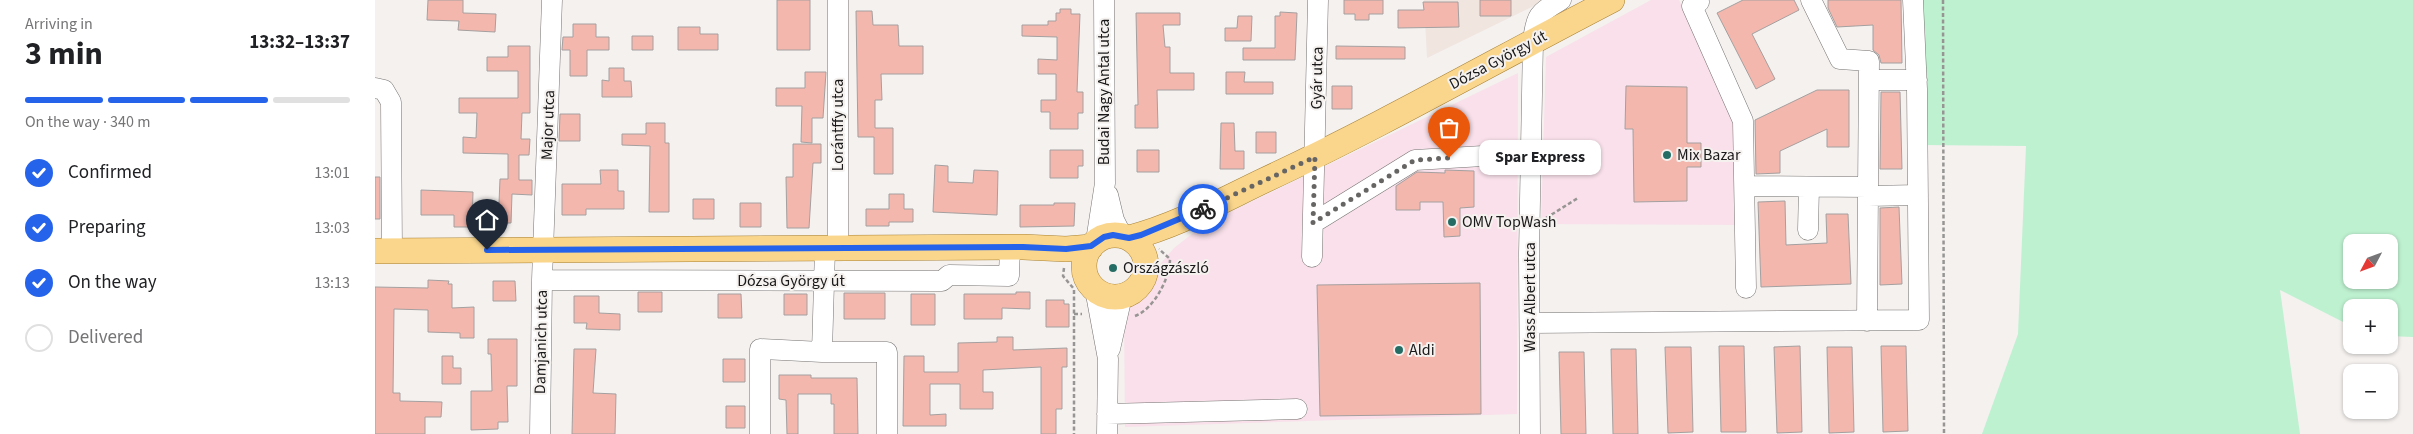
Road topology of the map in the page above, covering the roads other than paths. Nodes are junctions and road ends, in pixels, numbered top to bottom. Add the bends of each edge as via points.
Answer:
1 (552, 0) edge
2 (838, 0) edge
3 (1103, 0) edge
4 (1318, 0) edge
5 (1561, 0) edge
6 (1612, 0) edge
7 (1811, 0) edge
8 (1913, 0) edge
9 (1700, 1) edge
10 (1533, 41) junction
11 (1869, 80) junction
12 (1917, 80) junction
13 (375, 88) edge
14 (1483, 156) dead end
15 (1315, 157) junction
16 (1105, 183) junction
17 (1745, 186) junction
18 (1809, 186) junction
19 (1868, 191) junction
20 (1918, 196) junction
21 (1195, 213) junction
22 (1313, 223) junction
23 (1808, 230) dead end
24 (1125, 237) junction
25 (1094, 244) junction
26 (1017, 247) junction
27 (831, 249) junction
28 (544, 250) junction
29 (384, 251) edge
30 (1152, 254) junction
31 (1312, 256) dead end
32 (1082, 275) junction
33 (542, 280) junction
34 (824, 281) junction
35 (1746, 288) dead end
36 (1114, 309) junction
37 (1867, 321) junction
38 (1530, 323) junction
39 (822, 352) junction
40 (1297, 409) dead end
41 (1107, 424) edge
42 (540, 434) edge
43 (760, 434) edge
44 (887, 434) edge
45 (1530, 434) edge

1 - 28 street, Major utca
2 - 27 street, Lorántffy utca
3 - 16 street, Budai Nagy Antal utca
4 - 15 street, Gyár utca
5 - 10 street, Wass Albert utca via 1536,18
6 - 10 main road, Dózsa György út
7 - 11 street via 1840,60 1869,61
8 - 12 street
9 - 17 street via 1692,6 1743,121
10 - 15 main road, Dózsa György út
10 - 38 street, Wass Albert utca
11 - 12 street
11 - 19 street
12 - 20 street
13 - 29 street via 383,90 391,102
14 - 22 street via 1415,160
15 - 21 main road, Dózsa György út
15 - 22 street, Gyár utca
16 - 24 street, Budai Nagy Antal utca via 1114,220
16 - 25 street, Budai Nagy Antal utca
17 - 18 street
17 - 35 street
18 - 19 street
18 - 23 street
19 - 20 street
19 - 37 street
20 - 37 street via 1919,320
21 - 24 main road, Dózsa György út via 1148,233
21 - 30 main road, Dózsa György út
22 - 31 street, Gyár utca
24 - 25 main road, Dózsa György út via 1113,235
24 - 30 main road
25 - 26 main road, Dózsa György út via 1066,249
25 - 32 main road
26 - 27 main road, Dózsa György út
26 - 32 main road, Dózsa György út
26 - 34 street, Dózsa György út via 1009,276 949,275 942,281
27 - 28 main road, Dózsa György út
27 - 34 street, Lorántffy utca
28 - 29 main road, Dózsa György út
28 - 33 street, Damjanich utca
30 - 36 main road via 1138,286
32 - 36 main road, Dózsa György út via 1112,297
33 - 34 street, Dózsa György út
33 - 42 street, Damjanich utca
34 - 39 street, Lorántffy utca
36 - 41 street via 1108,359
37 - 38 street
38 - 45 street, Wass Albert utca
39 - 43 street via 760,349
39 - 44 street via 887,352
40 - 41 street

